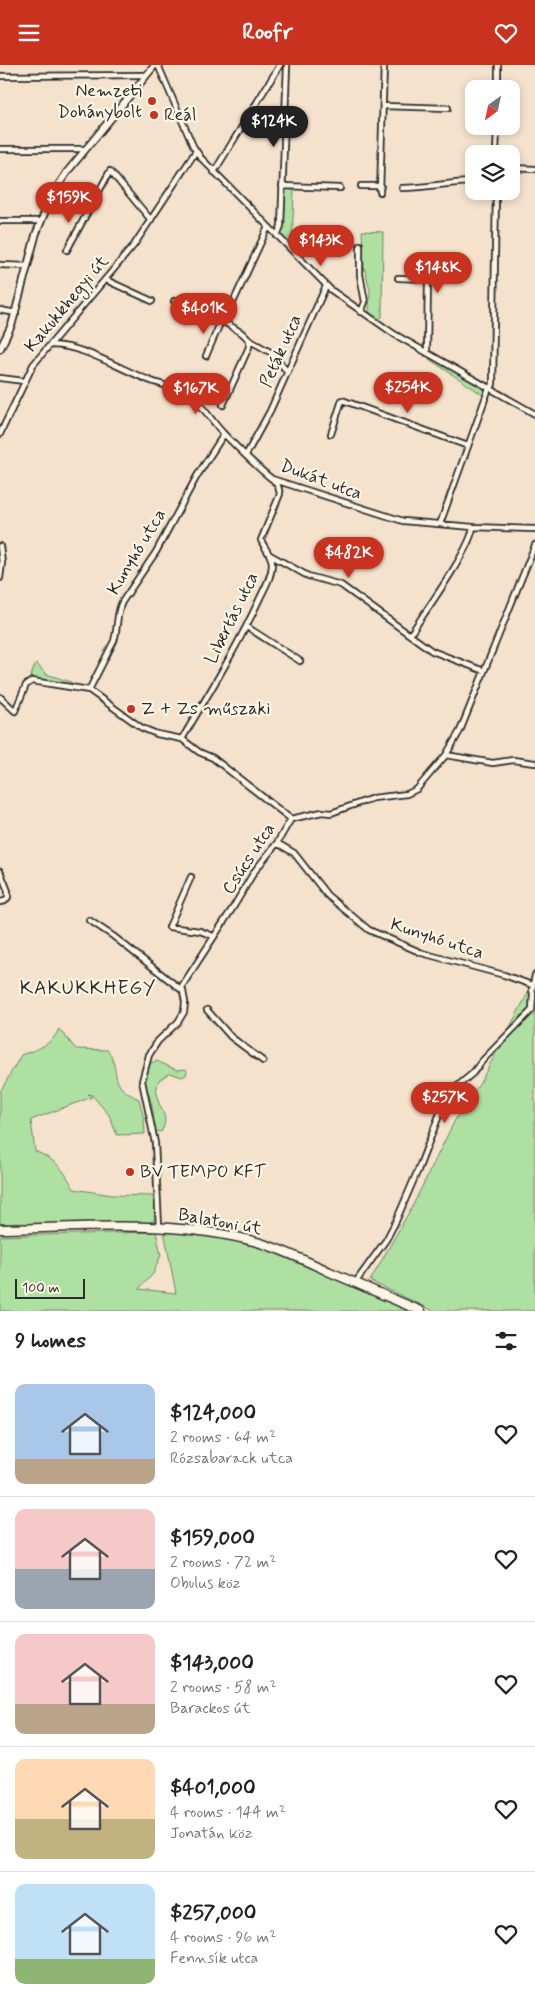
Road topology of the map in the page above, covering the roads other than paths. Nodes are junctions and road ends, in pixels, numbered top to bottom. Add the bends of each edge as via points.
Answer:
1 (156, 65) edge
2 (280, 65) edge
3 (287, 65) edge
4 (384, 65) edge
5 (498, 65) edge
6 (146, 75) junction
7 (0, 76) edge
8 (498, 80) edge
9 (383, 106) junction
10 (448, 108) dead end
11 (0, 149) edge
12 (85, 149) junction
13 (196, 151) junction
14 (520, 168) edge
15 (535, 169) edge
16 (214, 172) junction
17 (465, 182) edge
18 (282, 186) junction
19 (361, 186) dead end
20 (340, 187) dead end
21 (402, 188) dead end
22 (496, 200) edge
23 (151, 220) junction
24 (0, 221) edge
25 (40, 221) junction
26 (268, 227) junction
27 (277, 235) junction
28 (360, 245) dead end
29 (67, 250) dead end
30 (0, 265) edge
31 (28, 265) junction
32 (106, 279) junction
33 (398, 279) dead end
34 (326, 286) junction
35 (152, 301) dead end
36 (174, 301) dead end
37 (0, 310) edge
38 (361, 312) junction
39 (16, 313) junction
40 (223, 321) junction
41 (249, 340) junction
42 (51, 345) junction
43 (0, 349) edge
44 (427, 353) junction
45 (206, 356) dead end
46 (286, 371) junction
47 (0, 378) edge
48 (24, 381) junction
49 (490, 389) junction
50 (223, 405) dead end
51 (535, 414) edge
52 (0, 434) edge
53 (224, 434) junction
54 (331, 434) dead end
55 (468, 446) junction
56 (246, 455) junction
57 (272, 479) junction
58 (440, 525) junction
59 (473, 527) junction
60 (535, 529) edge
61 (535, 545) edge
62 (0, 546) edge
63 (270, 555) junction
64 (0, 578) edge
65 (247, 627) junction
66 (410, 635) junction
67 (300, 661) dead end
68 (484, 671) junction
69 (88, 690) junction
70 (0, 697) edge
71 (182, 739) junction
72 (446, 755) junction
73 (535, 763) edge
74 (291, 819) junction
75 (277, 843) junction
76 (0, 871) edge
77 (191, 877) dead end
78 (0, 901) edge
79 (88, 920) dead end
80 (214, 935) junction
81 (535, 975) edge
82 (532, 985) junction
83 (183, 991) junction
84 (208, 1010) dead end
85 (263, 1061) dead end
86 (160, 1227) junction
87 (0, 1229) edge
88 (355, 1283) junction
89 (421, 1311) edge

1 - 6 street
1 - 13 street
2 - 16 street
3 - 18 street
4 - 9 street
5 - 8 street
6 - 7 street
6 - 12 street
9 - 10 street
9 - 19 street via 380,189
11 - 12 street
12 - 25 street via 56,188
13 - 16 street
13 - 23 street, Kakukkhegyi út
14 - 15 street
16 - 26 street
17 - 21 street
18 - 20 street
18 - 27 street via 281,226
22 - 49 street via 493,375
23 - 29 street via 110,171
23 - 32 street, Kakukkhegyi út
24 - 25 street
25 - 31 street
26 - 27 street
26 - 40 street
27 - 34 street
28 - 38 street via 360,275 365,302
30 - 31 street
31 - 39 street
32 - 35 street
32 - 42 street, Kakukkhegyi út
33 - 44 street via 428,279
34 - 38 street
34 - 46 street, Peták utca
36 - 40 street
37 - 39 street
38 - 44 street
39 - 43 street
40 - 41 street
40 - 45 street
41 - 46 street via 270,352
41 - 50 street via 249,347
42 - 48 street, Kakukkhegyi út
42 - 53 street, Dukát utca via 63,345 154,382 176,387 194,399
44 - 49 street
46 - 56 street, Peták utca via 270,411
47 - 48 street
48 - 52 street, Kakukkhegyi út
49 - 51 street
49 - 55 street
53 - 56 street, Dukát utca
53 - 69 street, Kunyhó utca via 156,552 122,602 116,634
54 - 55 street via 342,400
55 - 58 street
56 - 57 street, Dukát utca
57 - 58 street, Dukát utca via 390,518
57 - 63 street, Libertás utca via 280,494 261,540
58 - 59 street, Dukát utca
59 - 60 street, Dukát utca
59 - 66 street via 465,549
61 - 68 street, Csúcs utca
62 - 64 street
63 - 65 street, Libertás utca via 270,576
63 - 66 street via 308,576 341,585
65 - 67 street
65 - 71 street, Libertás utca
66 - 68 street via 432,651
68 - 72 street, Csúcs utca via 460,731
69 - 70 street via 32,681 26,685 15,711
69 - 71 street via 142,728
71 - 74 street via 213,758
72 - 73 street via 493,763 513,760
72 - 74 street, Csúcs utca via 417,789 406,794 373,798 331,813
74 - 75 street, Csúcs utca
75 - 80 street, Csúcs utca via 254,871
75 - 82 street, Kunyhó utca via 294,853 327,895 369,930 422,953
76 - 78 street via 8,891 5,901
77 - 80 street via 169,927
79 - 83 street
80 - 83 street, Csúcs utca via 182,986
81 - 82 street
82 - 88 street via 532,1010 473,1073 447,1095 396,1221
83 - 86 street, Csúcs utca via 184,1012 149,1055 142,1081 155,1143
84 - 85 street via 231,1037
86 - 87 main road, Balatoni út
86 - 88 main road, Balatoni út via 193,1229 257,1242
88 - 89 main road, Balatoni út

